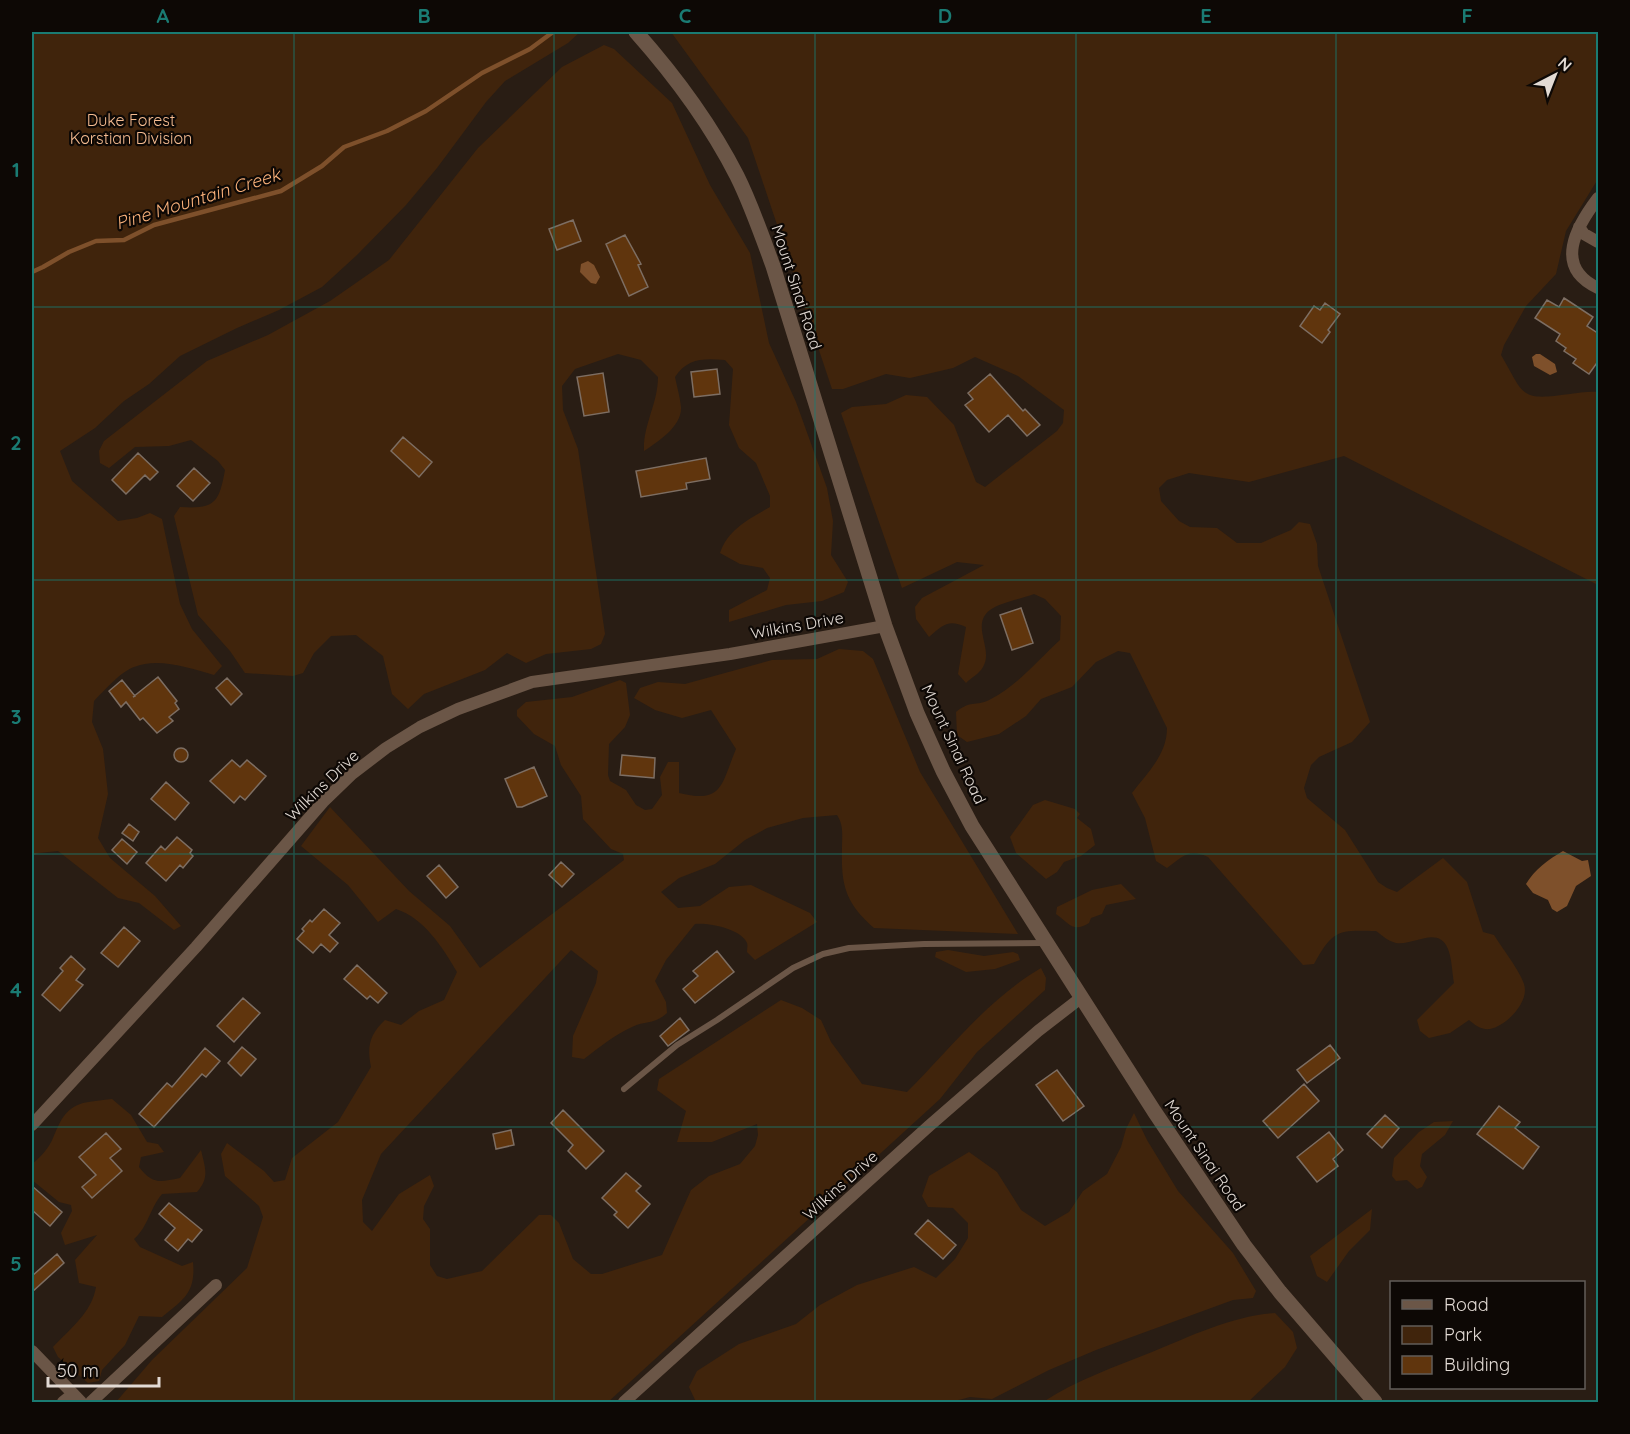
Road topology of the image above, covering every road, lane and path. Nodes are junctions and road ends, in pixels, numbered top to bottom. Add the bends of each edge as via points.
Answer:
1 (636, 32) edge
2 (1599, 198) edge
3 (1579, 226) junction
4 (1599, 242) edge
5 (1599, 288) edge
6 (885, 626) junction
7 (1048, 943) junction
8 (1082, 997) junction
9 (624, 1089) dead end
10 (32, 1125) edge
11 (216, 1286) dead end
12 (32, 1351) edge
13 (72, 1400) edge
14 (91, 1402) edge
15 (624, 1402) edge
16 (1375, 1402) edge

1 - 6 street, Mount Sinai Road via 668,69 713,134 754,214
2 - 3 street
3 - 4 street via 1584,234
3 - 5 street via 1572,260 1577,271
6 - 7 street, Mount Sinai Road via 943,771 972,826
6 - 10 street, Wilkins Drive via 730,654 532,682 420,726 352,774 323,802
7 - 8 street, Mount Sinai Road
7 - 9 lane via 849,948 823,954 793,968 677,1045
8 - 15 street, Wilkins Drive via 938,1119
8 - 16 street, Mount Sinai Road via 1244,1245
11 - 14 street
12 - 13 street

